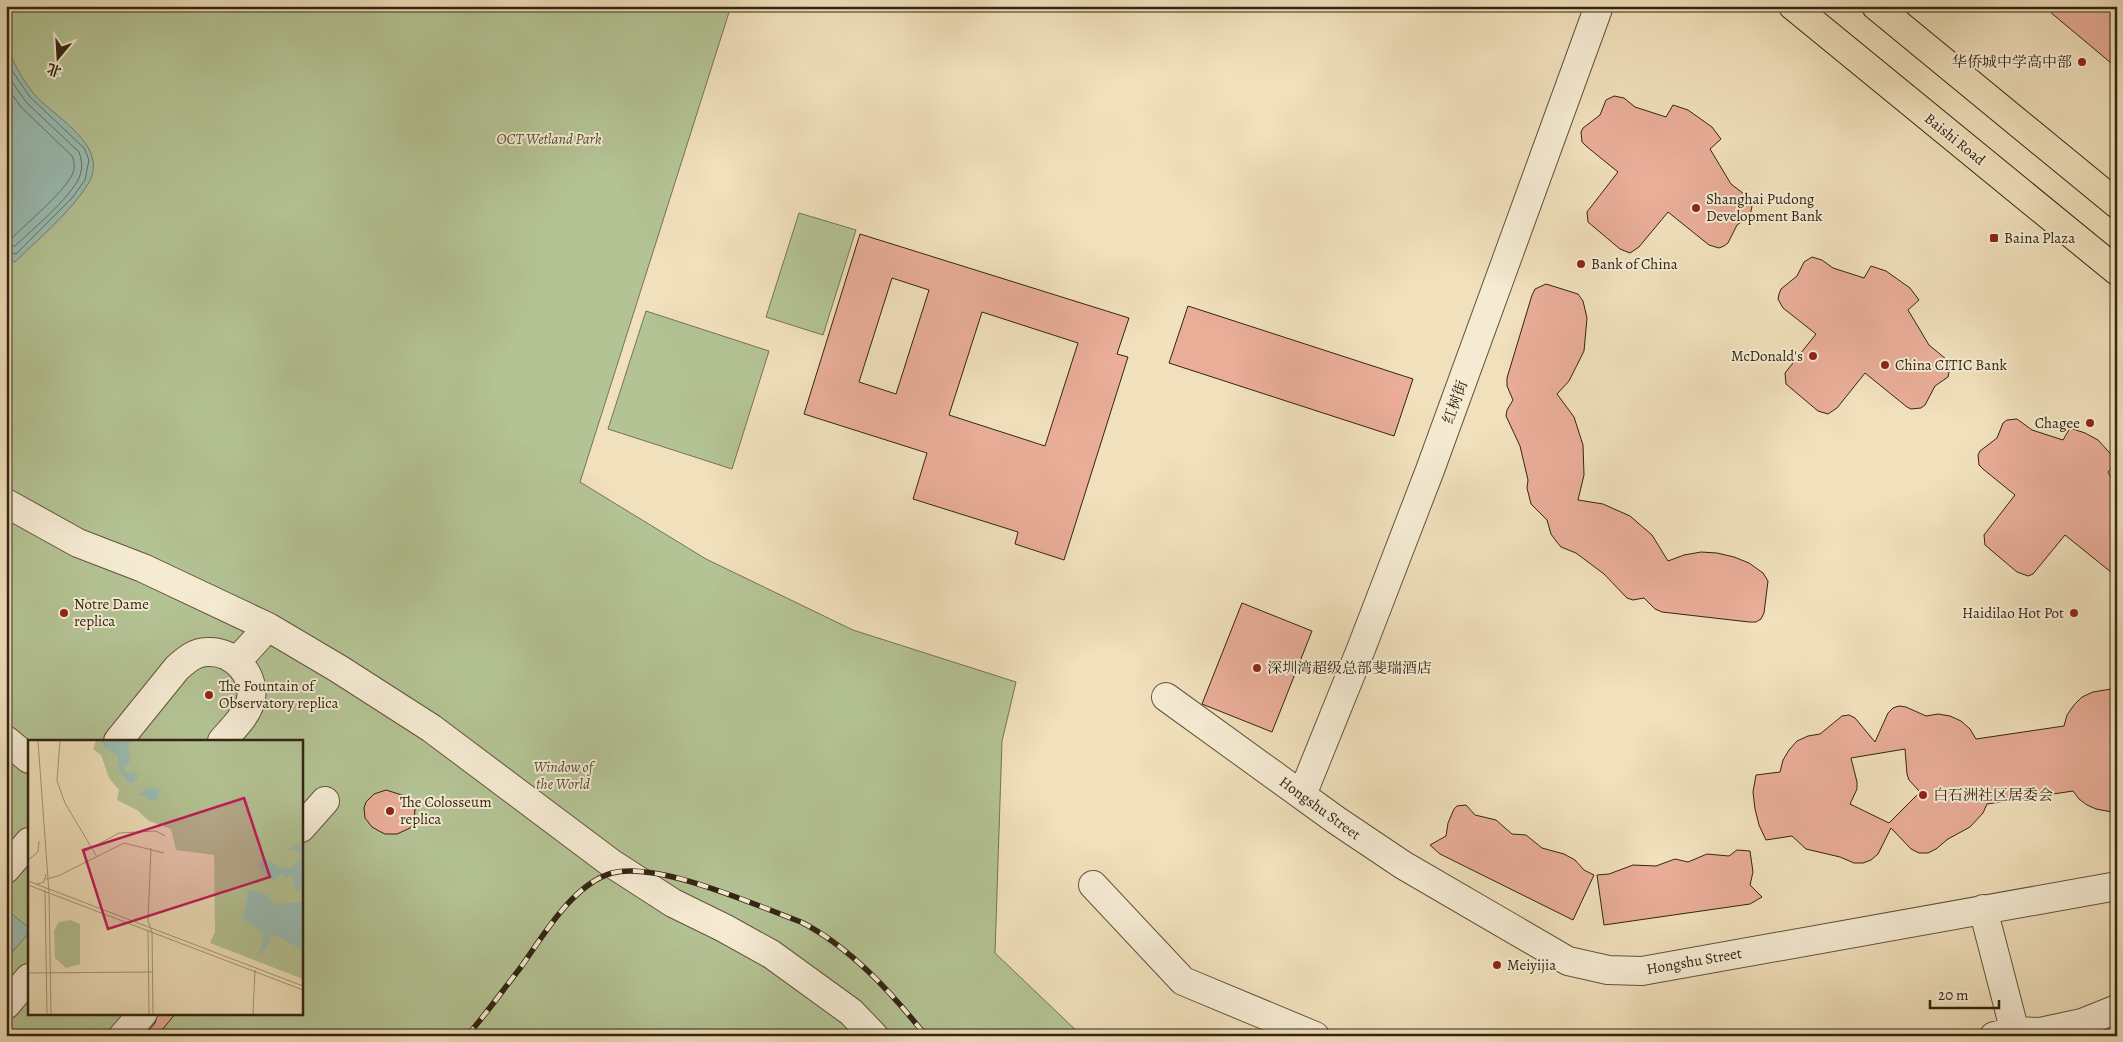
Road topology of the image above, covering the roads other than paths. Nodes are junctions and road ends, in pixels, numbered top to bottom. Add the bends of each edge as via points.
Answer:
1 (1599, 6) edge
2 (1793, 6) edge
3 (1876, 6) edge
4 (2117, 204) edge
5 (2117, 272) edge
6 (6, 503) edge
7 (268, 627) junction
8 (237, 662) junction
9 (1166, 697) dead end
10 (6, 740) edge
11 (119, 740) edge
12 (223, 740) edge
13 (28, 758) edge
14 (1302, 795) junction
15 (325, 801) dead end
16 (302, 827) edge
17 (28, 843) edge
18 (6, 869) edge
19 (1093, 885) dead end
20 (2117, 886) edge
21 (1983, 909) junction
22 (28, 979) edge
23 (6, 1005) edge
24 (2117, 1009) edge
25 (142, 1014) edge
26 (2008, 1034) edge
27 (123, 1036) edge
28 (874, 1036) edge
29 (1315, 1036) edge

1 - 14 street, 红树街 via 1430,470
2 - 5 main road, Baishi Road
3 - 4 main road
6 - 7 street via 78,543 143,568
7 - 8 street
7 - 28 street via 431,728 611,863 673,903 772,954 851,1012
8 - 11 street via 223,654 207,652 186,660
8 - 12 street via 250,682 250,703
9 - 14 street, Hongshu Street
10 - 13 street
14 - 21 street, Hongshu Street via 1403,865 1568,961 1608,970 1642,971
15 - 16 street
17 - 18 street
19 - 29 street via 1182,982
20 - 21 street, Hongshu Street
21 - 26 street
22 - 23 street
24 - 26 street via 2082,1023 2040,1032
25 - 27 street

